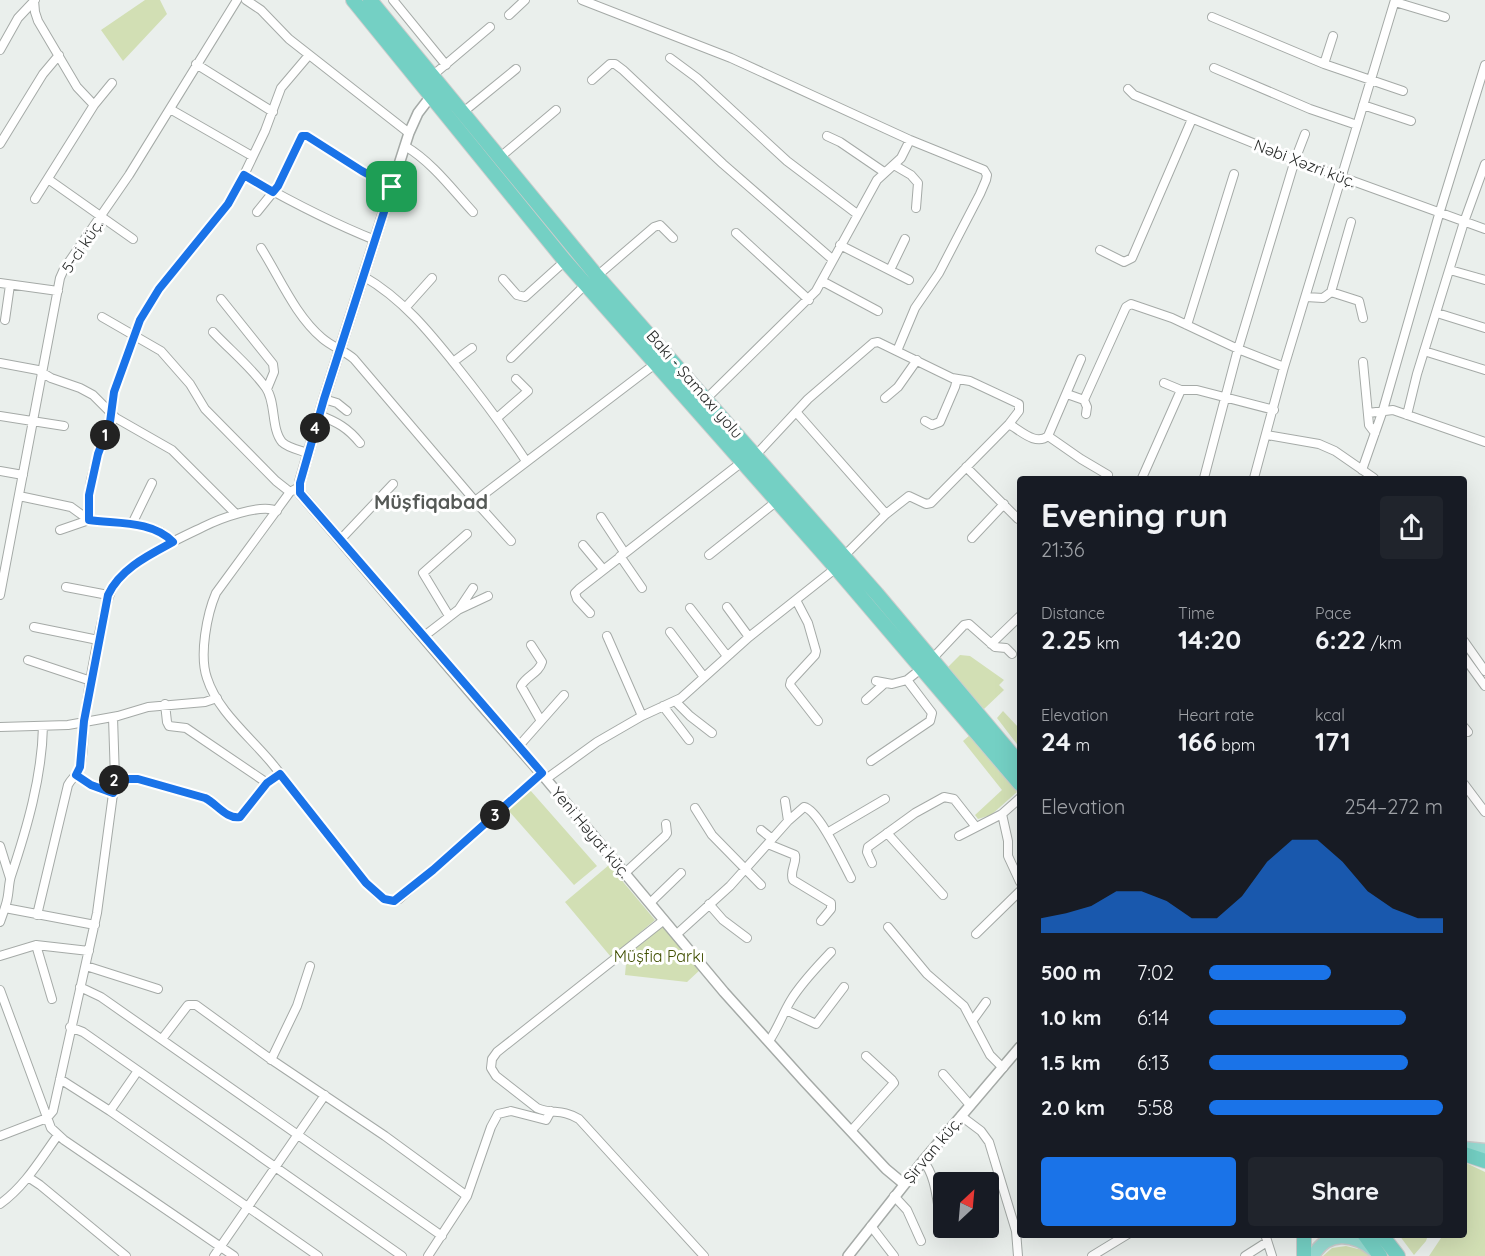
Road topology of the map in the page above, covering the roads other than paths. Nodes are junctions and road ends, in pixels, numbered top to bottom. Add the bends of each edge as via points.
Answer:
1 (35, 0) edge
2 (237, 0) edge
3 (246, 0) edge
4 (353, 0) edge
5 (370, 0) edge
6 (393, 0) edge
7 (525, 0) edge
8 (582, 0) edge
9 (1395, 1) edge
10 (509, 15) dead end
11 (1212, 17) dead end
12 (1445, 17) dead end
13 (490, 27) dead end
14 (1333, 36) dead end
15 (0, 50) edge
16 (59, 55) junction
17 (309, 55) junction
18 (670, 58) dead end
19 (196, 64) junction
20 (1324, 64) junction
21 (446, 65) junction
22 (1485, 65) edge
23 (1214, 68) dead end
24 (516, 69) dead end
25 (432, 76) junction
26 (591, 80) dead end
27 (1370, 82) junction
28 (112, 83) dead end
29 (1128, 89) dead end
30 (1403, 91) dead end
31 (431, 96) junction
32 (94, 105) junction
33 (1363, 105) junction
34 (170, 108) junction
35 (556, 110) dead end
36 (273, 112) junction
37 (462, 113) junction
38 (1192, 119) junction
39 (1410, 121) dead end
40 (1357, 124) junction
41 (410, 133) junction
42 (1305, 134) dead end
43 (827, 136) dead end
44 (910, 141) junction
45 (0, 144) edge
46 (405, 146) junction
47 (252, 156) junction
48 (499, 158) junction
49 (1295, 160) junction
50 (1485, 164) edge
51 (894, 165) junction
52 (884, 172) junction
53 (1484, 173) edge
54 (1234, 174) dead end
55 (244, 175) junction
56 (1341, 177) junction
57 (48, 179) junction
58 (392, 187) junction
59 (273, 192) junction
60 (35, 200) dead end
61 (916, 208) dead end
62 (1440, 211) junction
63 (257, 212) dead end
64 (472, 212) dead end
65 (857, 214) junction
66 (101, 217) junction
67 (1351, 222) dead end
68 (1464, 222) junction
69 (1485, 229) edge
70 (736, 233) dead end
71 (673, 238) dead end
72 (905, 239) dead end
73 (133, 240) dead end
74 (375, 240) junction
75 (840, 244) junction
76 (261, 248) dead end
77 (1100, 250) dead end
78 (832, 259) junction
79 (565, 261) junction
80 (890, 270) junction
81 (1450, 270) junction
82 (363, 276) junction
83 (432, 278) dead end
84 (503, 279) dead end
85 (591, 280) junction
86 (909, 280) dead end
87 (1485, 280) edge
88 (822, 281) junction
89 (0, 283) edge
90 (10, 285) junction
91 (58, 291) junction
92 (1331, 292) junction
93 (1306, 297) junction
94 (221, 299) dead end
95 (808, 300) junction
96 (406, 307) junction
97 (878, 311) dead end
98 (1437, 313) junction
99 (102, 317) dead end
100 (1362, 318) dead end
101 (5, 320) dead end
102 (1187, 325) junction
103 (1485, 328) edge
104 (213, 333) dead end
105 (133, 336) junction
106 (472, 348) dead end
107 (340, 349) junction
108 (1238, 349) junction
109 (897, 351) junction
110 (1424, 351) junction
111 (511, 358) dead end
112 (1081, 359) dead end
113 (916, 360) junction
114 (453, 362) junction
115 (1363, 362) dead end
116 (0, 363) edge
117 (655, 364) junction
118 (1284, 367) junction
119 (1485, 370) edge
120 (43, 373) junction
121 (516, 379) dead end
122 (957, 379) junction
123 (1164, 383) dead end
124 (267, 389) junction
125 (1181, 390) junction
126 (1067, 394) junction
127 (885, 398) dead end
128 (1225, 398) junction
129 (324, 399) junction
130 (705, 400) junction
131 (1084, 400) junction
132 (1274, 410) junction
133 (1383, 410) junction
134 (347, 411) dead end
135 (797, 413) junction
136 (1368, 413) junction
137 (111, 414) junction
138 (1086, 414) dead end
139 (319, 415) junction
140 (1407, 415) junction
141 (0, 416) edge
142 (497, 418) junction
143 (34, 420) junction
144 (925, 421) dead end
145 (1009, 424) junction
146 (64, 426) dead end
147 (1375, 433) junction
148 (1267, 435) junction
149 (1048, 436) junction
150 (1485, 442) edge
151 (360, 443) dead end
152 (308, 453) junction
153 (748, 459) junction
154 (526, 460) junction
155 (966, 468) junction
156 (1362, 470) junction
157 (0, 471) edge
158 (23, 475) junction
159 (1108, 475) dead end
160 (1143, 476) edge
161 (1205, 476) edge
162 (1255, 476) edge
163 (1371, 476) edge
164 (152, 483) dead end
165 (393, 484) dead end
166 (295, 490) junction
167 (19, 496) junction
168 (475, 501) junction
169 (777, 501) junction
170 (1004, 504) junction
171 (277, 511) junction
172 (236, 514) junction
173 (886, 514) junction
174 (601, 517) dead end
175 (1017, 518) edge
176 (89, 520) junction
177 (132, 524) junction
178 (60, 530) dead end
179 (467, 534) dead end
180 (972, 538) dead end
181 (340, 540) junction
182 (511, 541) dead end
183 (173, 542) junction
184 (583, 546) dead end
185 (622, 554) junction
186 (709, 555) dead end
187 (840, 562) junction
188 (603, 569) junction
189 (66, 588) dead end
190 (473, 588) dead end
191 (642, 588) dead end
192 (0, 595) edge
193 (108, 595) junction
194 (488, 596) dead end
195 (796, 600) junction
196 (727, 607) dead end
197 (690, 608) dead end
198 (458, 610) junction
199 (590, 613) dead end
200 (449, 616) junction
201 (1017, 619) edge
202 (34, 627) dead end
203 (670, 632) dead end
204 (607, 636) dead end
205 (423, 637) junction
206 (749, 637) junction
207 (98, 640) junction
208 (991, 644) junction
209 (1467, 644) edge
210 (531, 645) dead end
211 (1012, 654) dead end
212 (727, 656) junction
213 (28, 660) dead end
214 (1467, 661) edge
215 (927, 664) junction
216 (1485, 671) edge
217 (704, 677) junction
218 (907, 680) junction
219 (91, 681) junction
220 (1485, 686) edge
221 (564, 695) dead end
222 (217, 698) junction
223 (866, 700) dead end
224 (675, 701) junction
225 (165, 704) junction
226 (663, 706) junction
227 (642, 716) junction
228 (113, 717) junction
229 (84, 721) junction
230 (542, 721) junction
231 (818, 721) dead end
232 (43, 726) junction
233 (0, 727) edge
234 (712, 733) dead end
235 (689, 740) dead end
236 (518, 747) junction
237 (871, 761) dead end
238 (1017, 761) edge
239 (280, 774) junction
240 (76, 775) junction
241 (544, 776) junction
242 (114, 779) junction
243 (1017, 780) edge
244 (267, 783) junction
245 (1467, 788) edge
246 (113, 793) junction
247 (885, 800) dead end
248 (785, 801) dead end
249 (1017, 801) edge
250 (695, 808) dead end
251 (1485, 812) edge
252 (1002, 814) junction
253 (788, 821) junction
254 (666, 824) dead end
255 (976, 827) junction
256 (761, 830) dead end
257 (826, 833) junction
258 (887, 833) junction
259 (959, 837) dead end
260 (770, 841) junction
261 (0, 846) edge
262 (17, 862) junction
263 (872, 863) dead end
264 (2, 864) edge
265 (745, 870) junction
266 (625, 873) junction
267 (681, 873) dead end
268 (1017, 876) edge
269 (10, 878) junction
270 (851, 878) dead end
271 (762, 885) dead end
272 (1017, 894) edge
273 (943, 895) dead end
274 (650, 903) junction
275 (710, 904) junction
276 (5, 908) junction
277 (37, 915) junction
278 (664, 920) junction
279 (821, 921) dead end
280 (0, 922) edge
281 (95, 925) junction
282 (888, 927) dead end
283 (676, 934) junction
284 (976, 934) dead end
285 (747, 938) dead end
286 (36, 945) junction
287 (89, 951) junction
288 (831, 952) dead end
289 (0, 956) edge
290 (86, 966) junction
291 (310, 966) dead end
292 (80, 987) junction
293 (844, 987) dead end
294 (158, 989) dead end
295 (0, 990) edge
296 (52, 999) dead end
297 (986, 1002) dead end
298 (786, 1010) junction
299 (973, 1020) junction
300 (70, 1028) junction
301 (162, 1039) junction
302 (769, 1041) junction
303 (1017, 1051) edge
304 (866, 1056) dead end
305 (271, 1060) junction
306 (1003, 1068) junction
307 (137, 1072) junction
308 (943, 1074) dead end
309 (60, 1079) junction
310 (325, 1095) junction
311 (970, 1105) junction
312 (110, 1111) junction
313 (551, 1111) junction
314 (961, 1116) junction
315 (47, 1118) junction
316 (851, 1131) junction
317 (57, 1135) junction
318 (0, 1136) edge
319 (298, 1136) junction
320 (1467, 1148) edge
321 (1485, 1149) edge
322 (1467, 1155) edge
323 (923, 1161) junction
324 (1485, 1161) edge
325 (276, 1169) junction
326 (28, 1178) junction
327 (904, 1184) junction
328 (933, 1185) edge
329 (467, 1196) junction
330 (894, 1196) junction
331 (0, 1204) edge
332 (249, 1208) junction
333 (871, 1226) junction
334 (442, 1236) junction
335 (1017, 1237) edge
336 (1020, 1238) edge
337 (1121, 1238) edge
338 (1266, 1238) edge
339 (1304, 1238) edge
340 (1334, 1238) edge
341 (1346, 1238) edge
342 (1367, 1238) edge
343 (1384, 1238) edge
344 (1389, 1238) edge
345 (1018, 1240) joint
346 (921, 1241) dead end
347 (221, 1247) junction
348 (1396, 1254) edge
349 (126, 1256) edge
350 (214, 1256) edge
351 (234, 1256) edge
352 (318, 1256) edge
353 (402, 1256) edge
354 (428, 1256) edge
355 (704, 1256) edge
356 (848, 1256) edge
357 (894, 1256) edge
358 (1018, 1256) edge
359 (1092, 1256) edge
360 (1245, 1256) edge
361 (1272, 1256) edge
362 (1304, 1256) edge
363 (1314, 1256) edge
364 (1380, 1256) edge

1 - 15 street via 18,18
1 - 16 street via 38,21
2 - 19 street, 5-ci küç.
3 - 17 street
4 - 31 highway, Bakı - Şamaxı yolu
5 - 25 highway, Bakı - Şamaxı yolu
6 - 21 street
7 - 10 street
8 - 44 street via 731,58
9 - 12 street
9 - 27 street
11 - 20 street
13 - 21 street
14 - 20 street
16 - 32 street via 77,87
16 - 45 street
17 - 36 street via 281,88
17 - 41 street
18 - 65 street via 787,161
19 - 34 street, 5-ci küç.
19 - 36 street
20 - 27 street
21 - 25 street
22 - 62 street
23 - 40 street via 1310,109
24 - 37 street
25 - 37 highway, Bakı - Şamaxı yolu
26 - 78 street via 615,64
27 - 30 street
27 - 33 street
28 - 32 street
29 - 38 street, Nəbi Xəzri küç.
31 - 41 street
31 - 79 highway, Bakı - Şamaxı yolu
32 - 57 street
33 - 39 street
33 - 40 street
34 - 47 street
34 - 66 street, 5-ci küç.
35 - 48 street
36 - 47 street
37 - 48 highway, Bakı - Şamaxı yolu
38 - 49 street, Nəbi Xəzri küç.
38 - 77 street via 1132,258 1124,262
40 - 56 street
41 - 46 street
42 - 49 street
43 - 52 street
44 - 51 street
44 - 109 street via 984,170 987,175 939,273 915,308
46 - 58 street
46 - 64 street via 441,176
47 - 55 street
48 - 85 highway, Bakı - Şamaxı yolu
49 - 56 street, Nəbi Xəzri küç.
49 - 108 street
50 - 53 street
51 - 52 street
51 - 61 street via 918,183
52 - 65 street
53 - 68 street
54 - 102 street
55 - 59 street
55 - 105 street via 228,204 159,289
56 - 62 street, Nəbi Xəzri küç.
56 - 93 street
57 - 60 street
57 - 66 street
58 - 59 street via 302,136
58 - 74 street
59 - 63 street
59 - 74 street
62 - 68 street, Nəbi Xəzri küç.
62 - 133 street
65 - 75 street
66 - 73 street
66 - 91 street, 5-ci küç. via 64,269
67 - 92 street
68 - 69 street, Nəbi Xəzri küç.
68 - 81 street
70 - 95 street
71 - 85 street via 660,225 654,227
72 - 80 street
74 - 82 street
75 - 78 street
75 - 80 street
76 - 107 street via 279,282 310,325 321,338
78 - 88 street
79 - 84 street via 525,297 517,295
79 - 85 highway, Bakı - Şamaxı yolu
80 - 86 street
81 - 87 street
81 - 98 street
82 - 96 street
82 - 107 street
83 - 96 street
85 - 111 street
85 - 117 highway, Bakı - Şamaxı yolu
85 - 130 highway, Bakı - Şamaxı yolu
88 - 95 street
88 - 97 street
89 - 90 street
90 - 91 street
90 - 101 street
91 - 120 street, 5-ci küç.
92 - 93 street via 1323,298
92 - 100 street via 1359,301
93 - 118 street
94 - 124 street via 273,364
95 - 130 street
96 - 114 street
98 - 103 street
98 - 110 street
99 - 105 street
102 - 108 street
102 - 131 street via 1128,305
104 - 124 street
105 - 137 street via 114,392
105 - 166 street via 166,355 205,409 276,481
106 - 114 street
107 - 129 street
107 - 168 street via 354,359
108 - 118 street
108 - 128 street
109 - 113 street
109 - 135 street via 873,343
110 - 119 street
110 - 140 street
112 - 126 street
113 - 122 street
113 - 127 street via 898,387
114 - 142 street
115 - 136 street
116 - 120 street
117 - 153 highway, Bakı - Şamaxı yolu
117 - 154 street
118 - 132 street
120 - 137 street via 93,395
120 - 143 street, 5-ci küç.
121 - 142 street via 528,391
122 - 144 street via 940,422 932,426
122 - 145 street via 970,381 1019,404 1019,411
123 - 125 street
124 - 152 street via 278,435 288,446
125 - 128 street
125 - 160 street
126 - 131 street
126 - 149 street
128 - 132 street
128 - 161 street
129 - 134 street
129 - 139 street
130 - 153 highway, Bakı - Şamaxı yolu
131 - 138 street
132 - 148 street
133 - 136 street
133 - 140 street
133 - 147 street
135 - 153 street
135 - 173 street
136 - 147 street via 1370,429
137 - 172 street via 172,450
137 - 176 street via 91,480
139 - 151 street via 348,429
139 - 152 street
140 - 150 street
141 - 143 street
142 - 154 street
143 - 146 street
143 - 158 street, 5-ci küç.
145 - 149 street via 1037,440
145 - 155 street
147 - 156 street
148 - 156 street via 1319,444
148 - 162 street
149 - 159 street
152 - 166 street
153 - 169 highway, Bakı - Şamaxı yolu
153 - 185 street
153 - 187 highway, Bakı - Şamaxı yolu
154 - 168 street
155 - 170 street
155 - 173 street via 931,503 909,496
156 - 163 street
157 - 158 street
158 - 167 street, 5-ci küç.
164 - 177 street
165 - 181 street
166 - 171 street
166 - 181 street, Yeni Həyat küç.
167 - 176 street via 71,507
167 - 192 street, 5-ci küç.
168 - 182 street
169 - 186 street
169 - 187 highway, Bakı - Şamaxı yolu
170 - 175 street
170 - 180 street
171 - 172 street via 268,508
171 - 222 street via 220,586 211,608 204,664
172 - 183 street
173 - 187 street
174 - 185 street
176 - 177 street
176 - 178 street
177 - 183 street via 161,532
179 - 200 street via 423,573
181 - 205 street, Yeni Həyat küç.
183 - 193 street via 125,572
184 - 188 street
185 - 188 street
185 - 191 street
187 - 195 street
187 - 215 highway, Bakı - Şamaxı yolu
188 - 199 street via 575,593
189 - 193 street
190 - 198 street
193 - 207 street
194 - 198 street
195 - 206 street
195 - 231 street via 816,651 790,685
196 - 206 street
197 - 212 street
198 - 200 street
200 - 205 street
201 - 208 street
202 - 207 street
203 - 217 street
204 - 227 street
205 - 236 street, Yeni Həyat küç.
206 - 212 street
207 - 219 street
208 - 211 street
208 - 215 street via 969,624 964,625
209 - 216 street
210 - 230 street via 542,662 541,668 521,686
212 - 217 street
213 - 219 street
214 - 220 street
215 - 218 street
215 - 238 highway, Bakı - Şamaxı yolu
215 - 243 highway, Bakı - Şamaxı yolu
217 - 224 street
218 - 223 street via 899,684 881,682
218 - 237 street via 932,717
219 - 229 street
221 - 230 street
222 - 225 street
222 - 239 street
224 - 226 street
224 - 234 street
225 - 228 street
225 - 244 street via 169,726 186,728
226 - 227 street
226 - 235 street
227 - 241 street
228 - 229 street
228 - 242 street
229 - 232 street
229 - 240 street
230 - 236 street
232 - 233 street
232 - 262 street via 43,755
236 - 241 street, Yeni Həyat küç.
239 - 241 street via 366,883 384,899 394,901
239 - 244 street
240 - 246 street
240 - 277 street via 68,785
241 - 266 street, Yeni Həyat küç.
242 - 244 street via 138,779 205,798 235,818 240,817
242 - 246 street
245 - 251 street
246 - 281 street
247 - 257 street
248 - 253 street
249 - 252 street
250 - 265 street via 712,835
252 - 255 street
252 - 268 street via 1008,856
253 - 257 street via 807,807
253 - 260 street
254 - 266 street via 665,836
255 - 258 street via 954,799 944,797
255 - 259 street
256 - 260 street
257 - 270 street
258 - 263 street via 868,847
258 - 273 street
260 - 265 street
260 - 279 street via 795,855 792,880 831,903
261 - 264 street
262 - 264 street
262 - 269 street
264 - 269 street
265 - 271 street
265 - 275 street
266 - 274 street, Yeni Həyat küç.
267 - 274 street
269 - 276 street
272 - 284 street
274 - 278 street, Yeni Həyat küç.
275 - 283 street
275 - 285 street
276 - 277 street
276 - 280 street
277 - 281 street
278 - 283 street, Yeni Həyat küç.
278 - 313 street via 492,1059 491,1068 496,1076 530,1104
281 - 287 street
282 - 299 street
283 - 302 street, Yeni Həyat küç.
286 - 287 street
286 - 289 street
286 - 296 street
287 - 290 street
288 - 298 street
290 - 292 street
290 - 294 street
291 - 305 street via 297,1006
292 - 300 street
292 - 301 street
293 - 298 street via 816,1024
295 - 315 street
297 - 299 street
298 - 302 street
299 - 306 street via 990,1055
300 - 307 street via 83,1032
300 - 309 street
301 - 305 street via 191,1004
301 - 319 street
302 - 316 street, Yeni Həyat küç.
303 - 306 street, Şirvan küç.
304 - 316 street via 894,1083
305 - 310 street
306 - 311 street, Şirvan küç.
307 - 312 street
307 - 325 street
308 - 311 street
309 - 312 street
309 - 315 street via 53,1111
310 - 319 street
310 - 329 street
311 - 314 street, Şirvan küç.
312 - 332 street
313 - 329 street via 546,1120 511,1111 498,1114
313 - 355 street via 564,1111 583,1122
314 - 323 street, Şirvan küç.
314 - 335 street via 989,1142
315 - 317 street
315 - 318 street
316 - 327 street, Yeni Həyat küç.
317 - 326 street
317 - 347 street
319 - 325 street
319 - 334 street
320 - 321 main road
322 - 324 highway
323 - 327 street, Şirvan küç.
323 - 328 street
325 - 332 street
325 - 353 street
326 - 331 street
326 - 349 street
327 - 330 street, Şirvan küç.
329 - 334 street
330 - 333 street, Şirvan küç.
330 - 346 street via 907,1210
332 - 347 street
332 - 352 street
333 - 356 street, Şirvan küç.
333 - 357 street
334 - 354 street
336 - 345 street
337 - 359 street
338 - 360 street
338 - 361 street
339 - 362 highway
340 - 363 main road
341 - 364 main road via 1365,1244
342 - 364 highway
343 - 348 highway
344 - 348 highway
345 - 358 street
347 - 350 street
347 - 351 street

